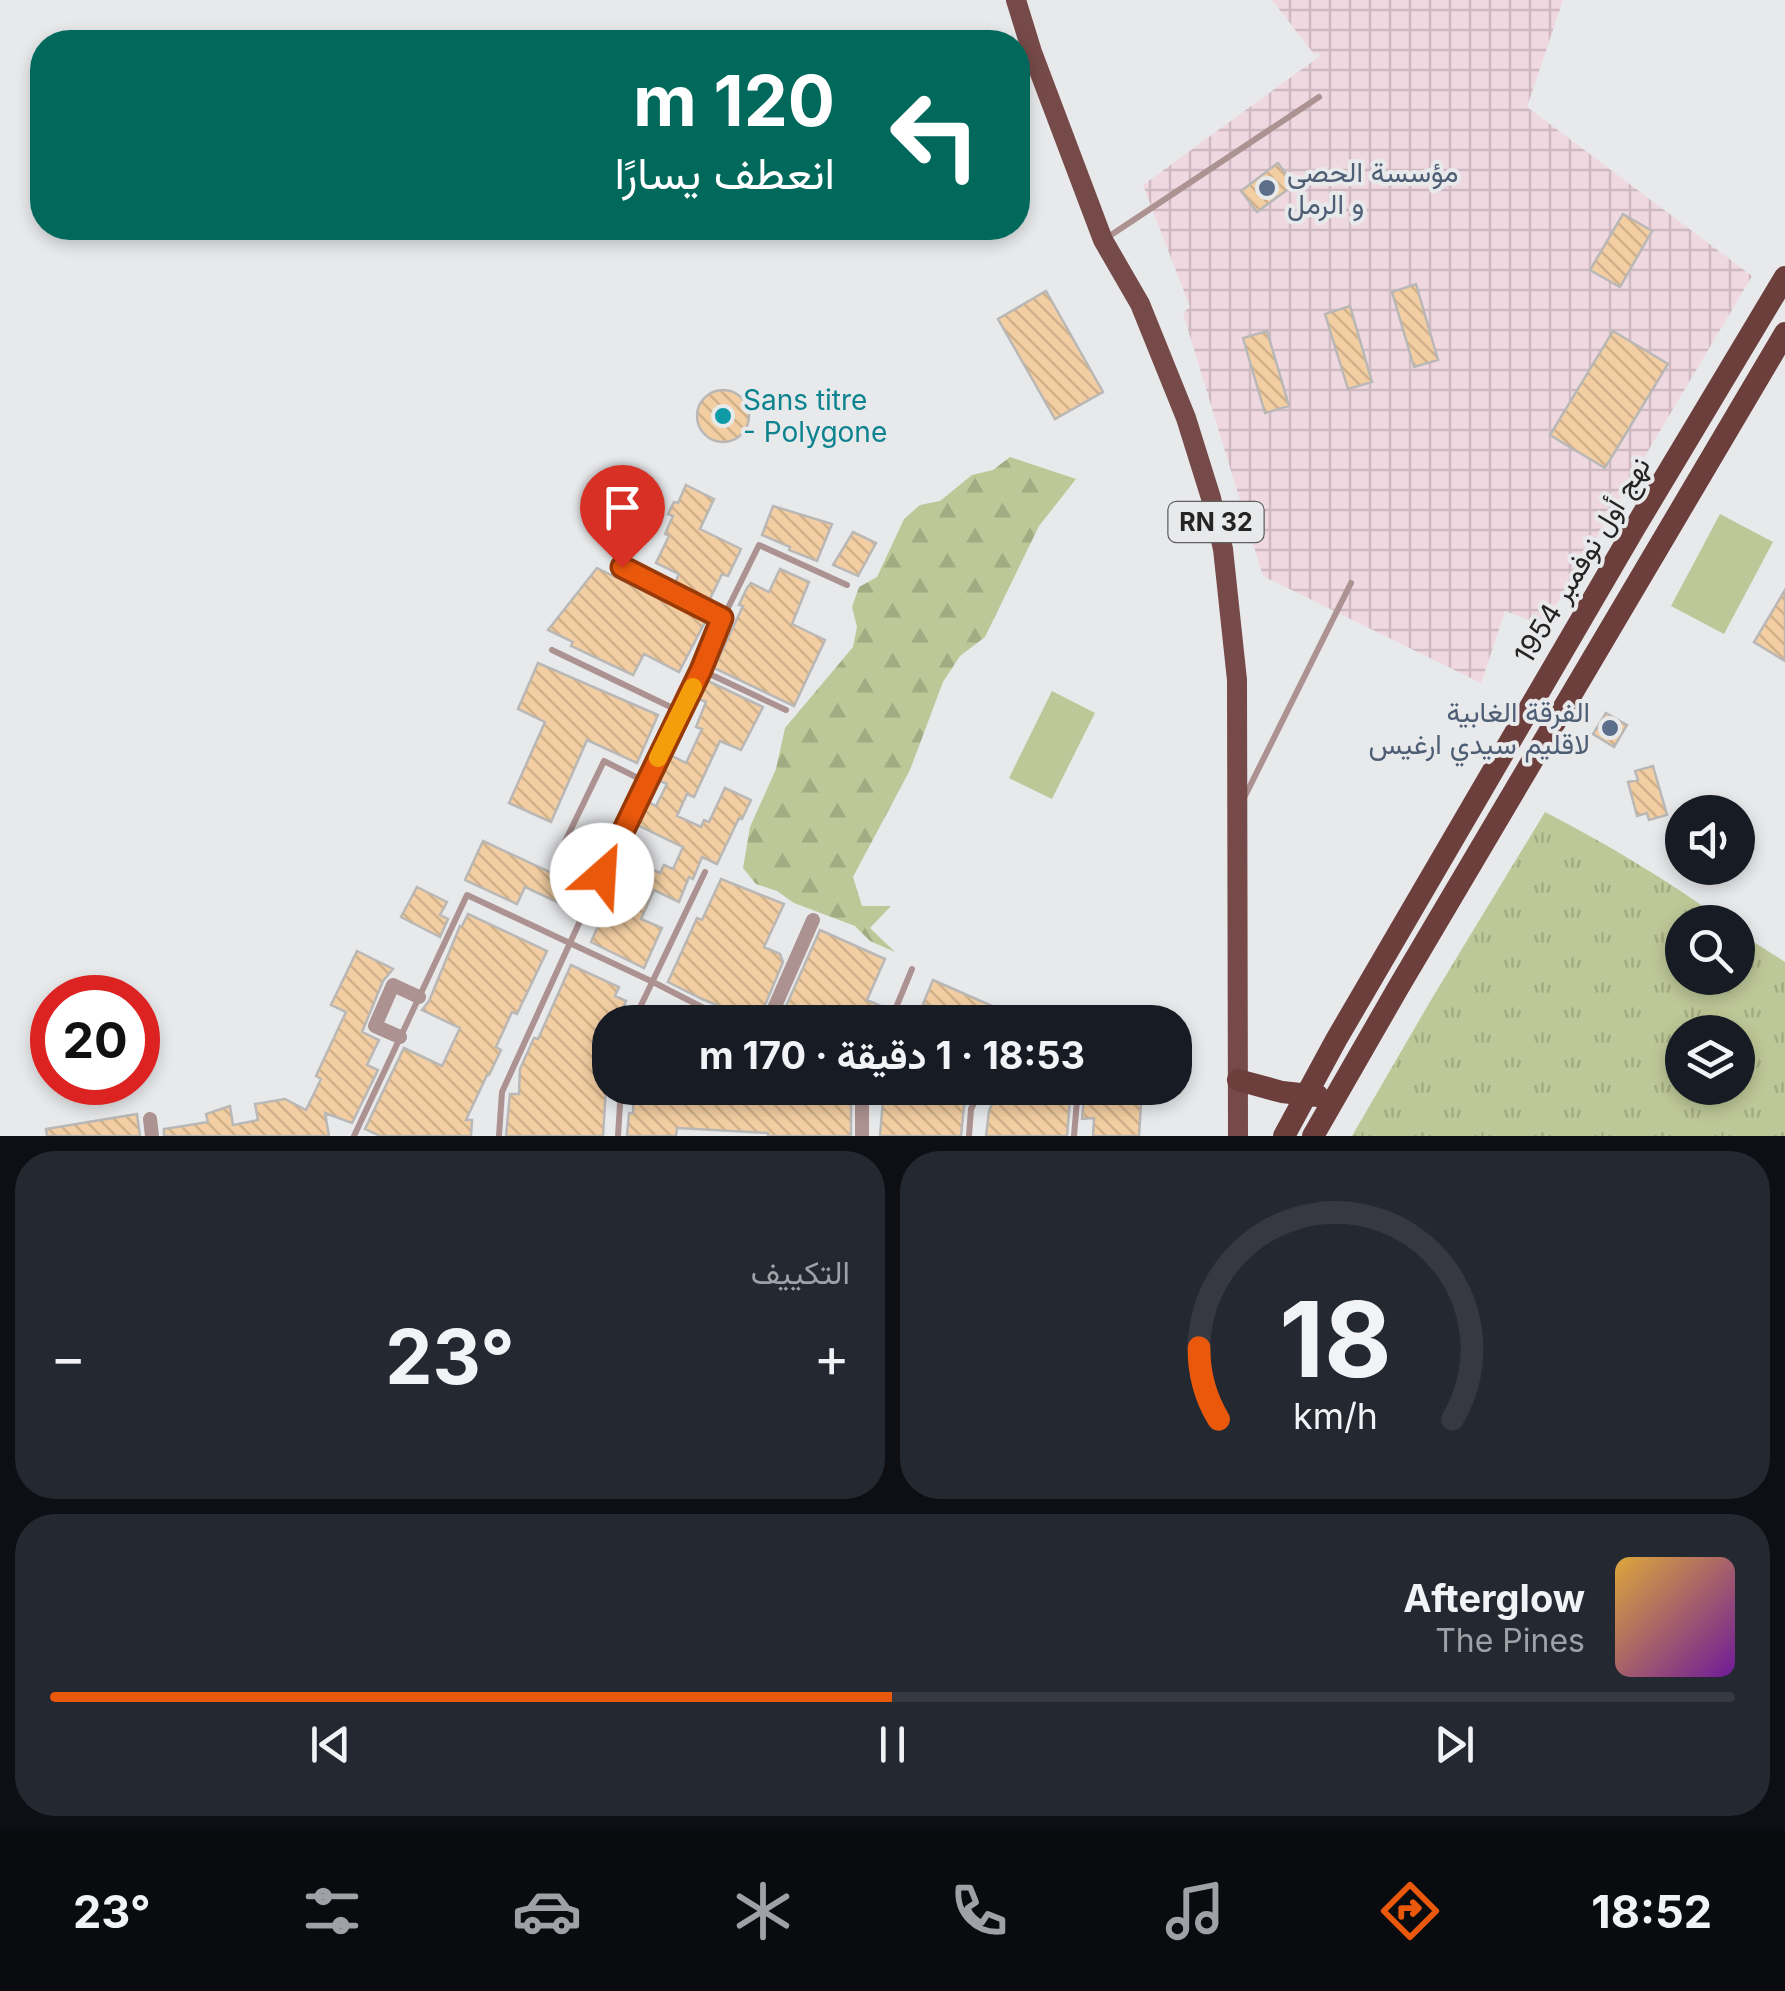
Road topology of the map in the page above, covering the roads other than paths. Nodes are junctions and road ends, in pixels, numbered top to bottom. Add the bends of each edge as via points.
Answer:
1 (1016, 0) edge
2 (1025, 30) edge
3 (1030, 46) edge
4 (1320, 97) dead end
5 (1103, 240) junction
6 (1785, 277) edge
7 (1785, 333) edge
8 (622, 567) dead end
9 (1352, 582) dead end
10 (847, 585) dead end
11 (722, 618) junction
12 (552, 650) dead end
13 (701, 670) junction
14 (786, 710) dead end
15 (681, 712) junction
16 (646, 782) junction
17 (1238, 810) junction
18 (705, 872) dead end
19 (602, 875) junction
20 (814, 920) dead end
21 (570, 943) junction
22 (912, 968) dead end
23 (652, 982) junction
24 (419, 997) junction
25 (641, 1005) edge
26 (697, 1005) edge
27 (776, 1005) edge
28 (897, 1005) edge
29 (400, 1037) junction
30 (1323, 1064) junction
31 (1248, 1083) junction
32 (1340, 1090) junction
33 (1306, 1096) junction
34 (620, 1105) edge
35 (861, 1105) edge
36 (973, 1105) edge
37 (1077, 1105) edge
38 (150, 1118) dead end
39 (152, 1136) edge
40 (354, 1136) edge
41 (499, 1136) edge
42 (618, 1136) edge
43 (862, 1136) edge
44 (969, 1136) edge
45 (1074, 1136) edge
46 (1238, 1136) edge
47 (1284, 1136) edge
48 (1314, 1136) edge

1 - 2 main road, RN 32
3 - 5 main road, RN 32
4 - 5 lane
5 - 17 main road, RN 32 via 1140,304 1211,498 1233,632
6 - 30 highway, نهج أول نوفمبر 1954
7 - 32 highway
8 - 11 lane
9 - 17 lane
10 - 11 lane via 760,546
11 - 13 lane
12 - 15 lane
13 - 14 lane
13 - 15 lane
15 - 16 lane
16 - 19 lane
16 - 19 lane via 604,761 559,854
17 - 31 main road, RN 32
18 - 23 lane
19 - 21 lane
20 - 27 street
21 - 23 lane
21 - 24 lane via 467,895
21 - 41 lane via 502,1092
22 - 28 lane
23 - 25 lane
23 - 26 lane
24 - 29 lane
24 - 29 street via 393,985 375,1026
29 - 40 lane
30 - 31 highway via 1292,1078
30 - 33 highway, نهج أول نوفمبر 1954
31 - 33 highway
31 - 46 main road, RN 32
32 - 33 highway
32 - 48 highway
33 - 47 highway, نهج أول نوفمبر 1954
34 - 42 lane
35 - 43 street
36 - 44 lane
37 - 45 lane
38 - 39 street

